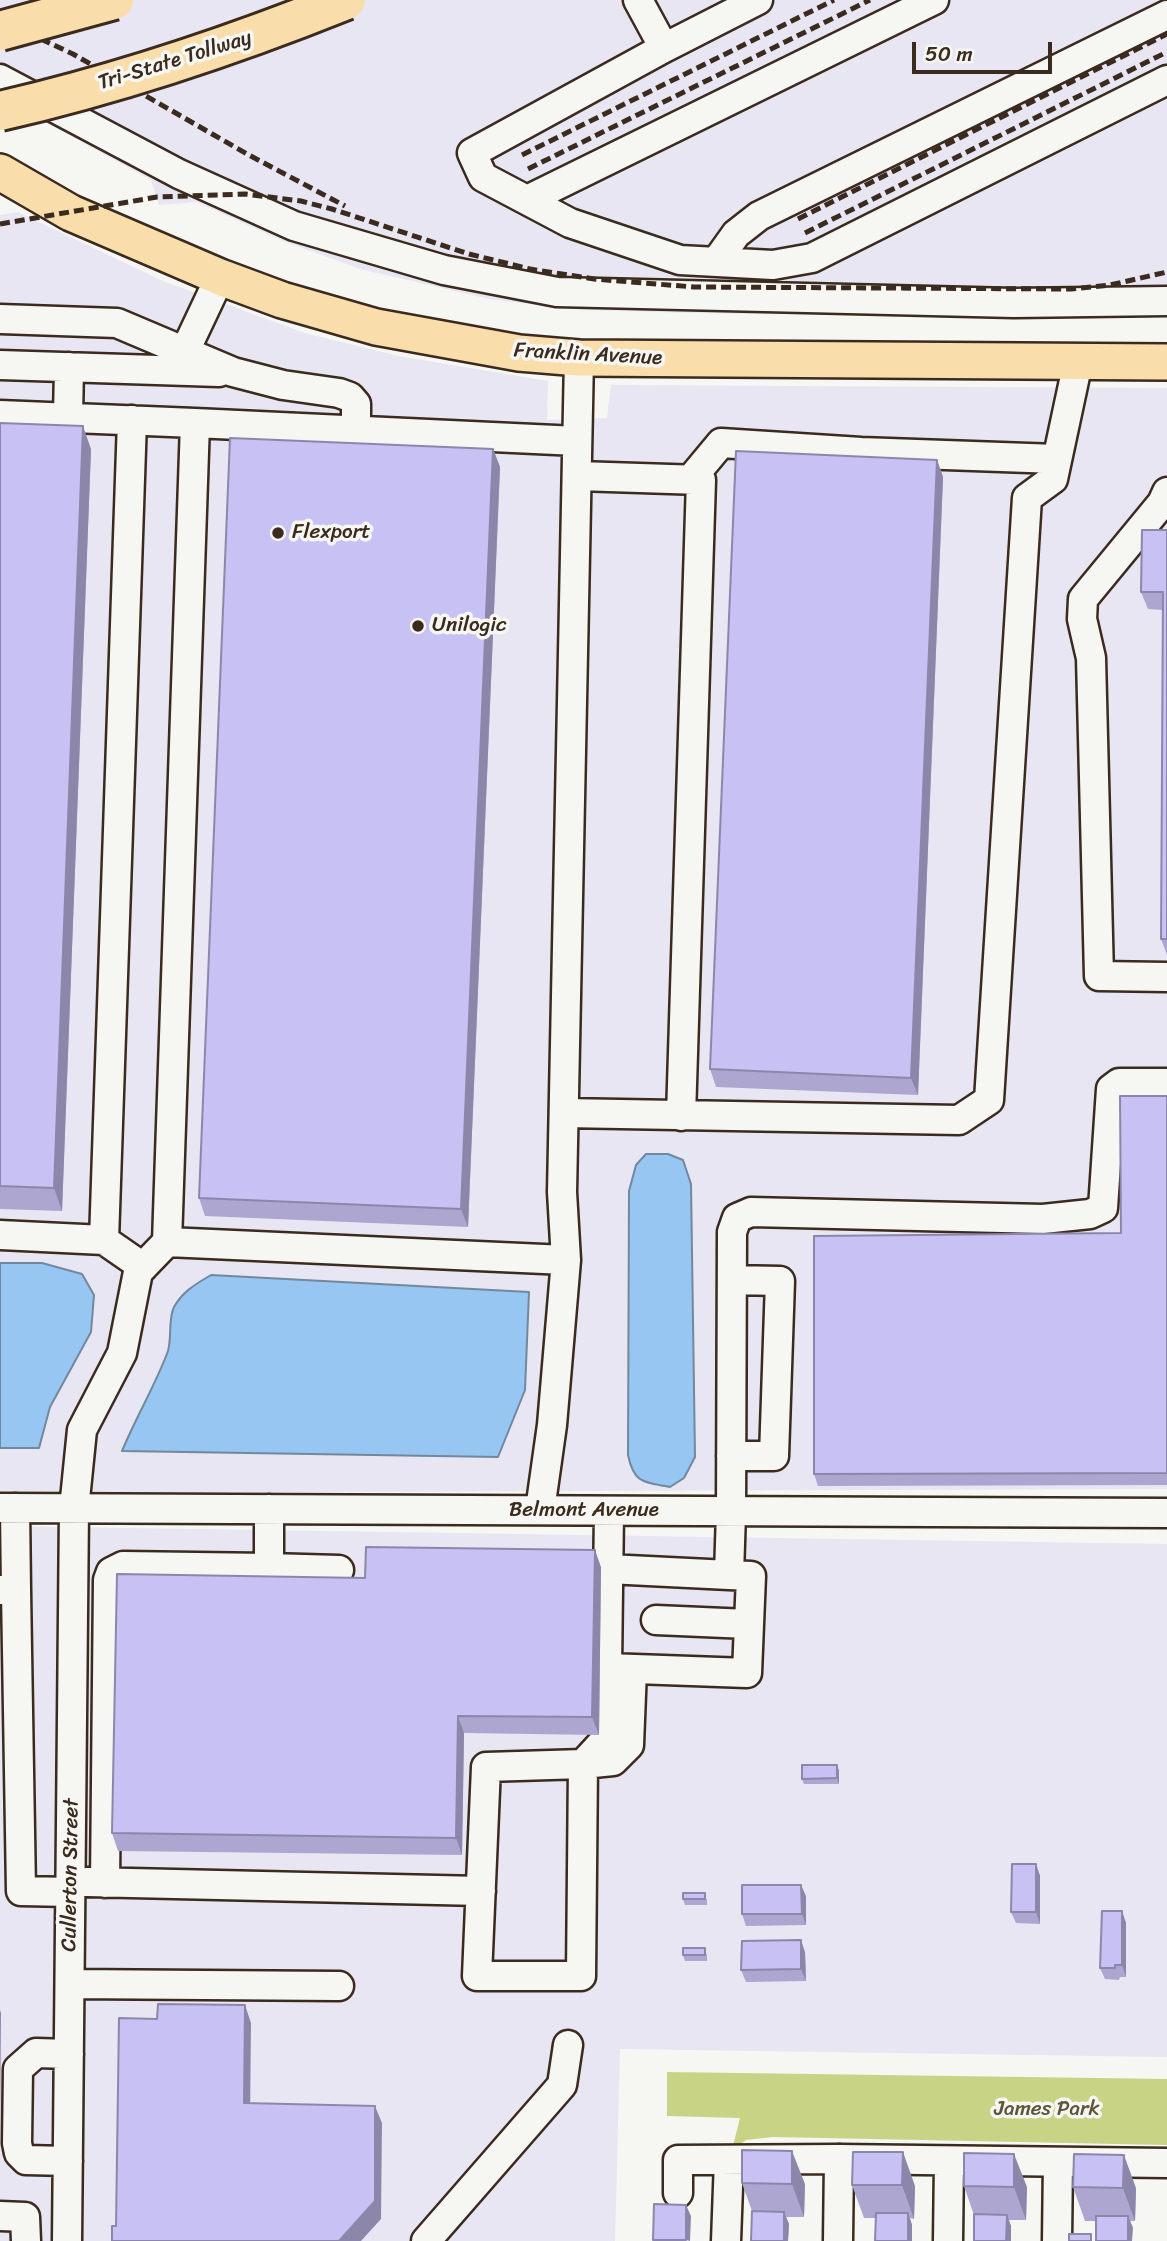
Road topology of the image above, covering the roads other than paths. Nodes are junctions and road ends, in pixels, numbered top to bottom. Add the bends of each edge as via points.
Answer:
1 (114, 0) edge
2 (346, 0) edge
3 (638, 0) edge
4 (758, 0) edge
5 (934, 0) edge
6 (1167, 15) edge
7 (0, 31) edge
8 (664, 48) junction
9 (0, 79) edge
10 (1167, 80) edge
11 (0, 111) edge
12 (0, 172) edge
13 (527, 200) junction
14 (716, 262) junction
15 (220, 277) junction
16 (1167, 301) edge
17 (0, 319) edge
18 (185, 351) junction
19 (579, 358) junction
20 (1078, 362) junction
21 (1167, 362) edge
22 (0, 365) edge
23 (69, 368) junction
24 (233, 372) junction
25 (0, 415) edge
26 (68, 418) junction
27 (132, 420) junction
28 (195, 423) junction
29 (356, 430) junction
30 (578, 441) junction
31 (1057, 459) junction
32 (578, 476) junction
33 (691, 479) junction
34 (1166, 499) edge
35 (1167, 977) edge
36 (1167, 1083) edge
37 (564, 1113) junction
38 (681, 1116) junction
39 (0, 1235) edge
40 (104, 1240) junction
41 (167, 1242) junction
42 (566, 1260) junction
43 (143, 1267) junction
44 (732, 1280) junction
45 (731, 1456) junction
46 (8, 1508) edge
47 (74, 1508) junction
48 (269, 1509) junction
49 (540, 1510) junction
50 (609, 1511) junction
51 (731, 1511) junction
52 (1167, 1513) edge
53 (269, 1568) junction
54 (608, 1569) junction
55 (339, 1570) dead end
56 (729, 1575) junction
57 (8, 1590) edge
58 (656, 1620) dead end
59 (748, 1624) junction
60 (73, 1653) junction
61 (107, 1654) junction
62 (619, 1668) junction
63 (583, 1764) junction
64 (105, 1883) junction
65 (71, 1887) junction
66 (481, 1891) junction
67 (70, 1984) junction
68 (340, 1986) dead end
69 (568, 2045) dead end
70 (69, 2054) junction
71 (839, 2159) junction
72 (729, 2160) junction
73 (68, 2161) junction
74 (949, 2161) junction
75 (1058, 2162) junction
76 (1167, 2163) edge
77 (678, 2193) dead end
78 (17, 2225) edge
79 (67, 2231) edge
80 (426, 2241) edge
81 (726, 2241) edge
82 (838, 2241) edge
83 (948, 2241) edge
84 (1057, 2241) edge

1 - 7 highway, bridge
2 - 11 highway, Tri-State Tollway, bridge via 246,40
3 - 8 street
4 - 8 street
5 - 13 street
6 - 14 street via 759,216 736,234
8 - 13 street via 472,153 483,177
9 - 16 street via 178,174 294,226 444,270 558,292 1014,303
10 - 14 street via 813,258 773,265
12 - 15 main road, Franklin Avenue via 71,213
13 - 14 street via 570,223 680,260
15 - 18 street
15 - 19 main road, Franklin Avenue via 376,327 519,353
17 - 18 street via 117,323
18 - 24 street
19 - 20 main road, Franklin Avenue
19 - 30 street
20 - 21 main road, Franklin Avenue
20 - 31 street
22 - 23 street
23 - 24 street
23 - 26 street
24 - 29 street via 350,397 356,404
25 - 26 street
26 - 27 street
27 - 28 street
27 - 40 street
28 - 29 street
28 - 41 street
29 - 30 street
30 - 32 street
31 - 33 street via 721,443
31 - 38 street via 1052,479 1027,498 989,1100 959,1120
32 - 33 street
32 - 37 street
33 - 38 street via 701,480
34 - 35 street via 1083,599 1083,619 1091,658 1099,976
36 - 44 street via 1119,1083 1111,1089 1103,1208 1090,1214 1043,1219 751,1212 737,1218 732,1232
37 - 38 street
37 - 42 street
39 - 40 street
40 - 43 street
41 - 42 street
41 - 43 street
42 - 49 street
43 - 47 street, Cullerton Street via 138,1272 122,1353 82,1430
44 - 45 street
44 - 45 street via 780,1281 774,1456
45 - 51 street
46 - 47 street, Belmont Avenue
46 - 57 street
47 - 48 street, Belmont Avenue
47 - 60 street, Cullerton Street
48 - 49 street, Belmont Avenue
48 - 53 street
49 - 50 street, Belmont Avenue
50 - 51 street, Belmont Avenue
50 - 54 street
51 - 52 street, Belmont Avenue
51 - 56 street
53 - 55 street
53 - 61 street via 117,1568 108,1580
54 - 56 street
54 - 62 street
56 - 59 street via 751,1576
57 - 65 street via 21,1891
58 - 59 street
59 - 62 street via 747,1673
60 - 61 street
60 - 65 street, Cullerton Street
61 - 64 street
62 - 63 street via 606,1739
63 - 66 street via 486,1767
63 - 66 street via 581,1976 477,1976
64 - 65 street
64 - 66 street
65 - 67 street, Cullerton Street
67 - 68 street
67 - 70 street, Cullerton Street
69 - 80 street via 562,2085
70 - 73 street, Cullerton Street
70 - 73 street via 36,2053 18,2069 17,2143 26,2160
71 - 72 street
71 - 74 street
71 - 82 street
72 - 77 street via 678,2160
72 - 81 street
73 - 79 street, Cullerton Street
74 - 75 street
74 - 83 street
75 - 76 street
75 - 84 street
78 - 79 street

